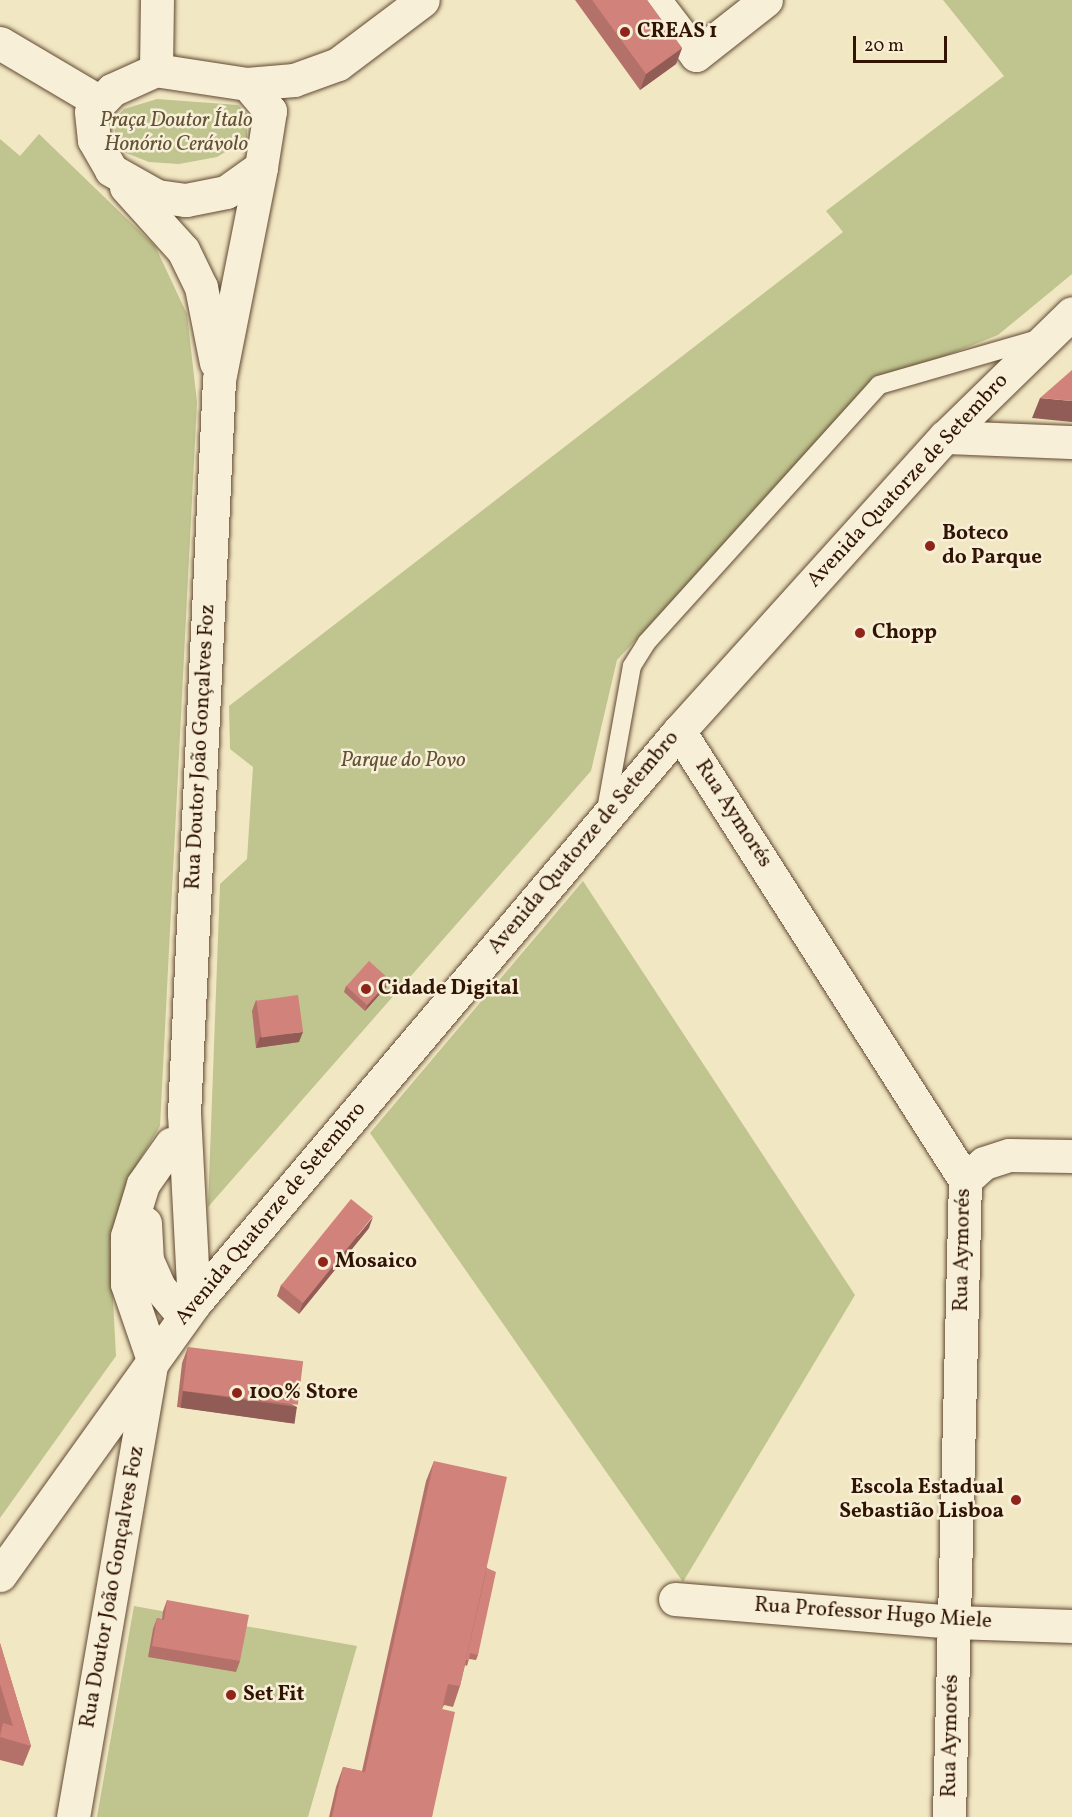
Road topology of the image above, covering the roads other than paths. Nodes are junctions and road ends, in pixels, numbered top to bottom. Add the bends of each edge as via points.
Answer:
1 (157, 0) edge
2 (423, 0) edge
3 (654, 0) edge
4 (766, 0) edge
5 (0, 43) edge
6 (156, 70) junction
7 (247, 84) junction
8 (98, 101) junction
9 (261, 168) junction
10 (111, 170) junction
11 (1072, 313) edge
12 (1043, 338) junction
13 (219, 381) junction
14 (945, 437) junction
15 (1072, 442) edge
16 (679, 731) junction
17 (604, 821) junction
18 (184, 1114) junction
19 (171, 1144) junction
20 (1072, 1156) edge
21 (965, 1180) junction
22 (189, 1310) junction
23 (152, 1357) junction
24 (0, 1575) edge
25 (675, 1599) dead end
26 (954, 1622) junction
27 (1072, 1626) edge
28 (73, 1817) edge
29 (949, 1817) edge

1 - 6 street
2 - 7 street via 338,64 294,80
3 - 4 street via 696,56
5 - 8 street
6 - 7 street
6 - 8 street via 112,90
7 - 9 street via 270,111
8 - 10 street via 91,112 94,140
9 - 10 street via 226,192 186,200 157,196
9 - 13 street, Rua Doutor João Gonçalves Foz
10 - 13 street, Rua Doutor João Gonçalves Foz via 183,250 201,288
11 - 12 street, Avenida Quatorze de Setembro
12 - 14 street, Avenida Quatorze de Setembro
12 - 17 lane via 879,385 642,650 632,666
13 - 18 street, Rua Doutor João Gonçalves Foz
14 - 15 street
14 - 16 street, Avenida Quatorze de Setembro
16 - 17 street, Avenida Quatorze de Setembro
16 - 21 street, Rua Aymorés
17 - 22 street, Avenida Quatorze de Setembro
18 - 19 street, Rua Doutor João Gonçalves Foz
18 - 22 street, Rua Doutor João Gonçalves Foz
19 - 22 street, Rua Doutor João Gonçalves Foz via 144,1227 147,1260 159,1287
19 - 23 street via 143,1184 127,1236 127,1284
20 - 21 street via 1009,1155 984,1163
21 - 26 street, Rua Aymorés
22 - 23 street, Avenida Quatorze de Setembro
23 - 24 street, Avenida Quatorze de Setembro
23 - 28 street, Rua Doutor João Gonçalves Foz
25 - 26 street, Rua Professor Hugo Miele
26 - 27 street, Rua Professor Hugo Miele
26 - 29 street, Rua Aymorés

